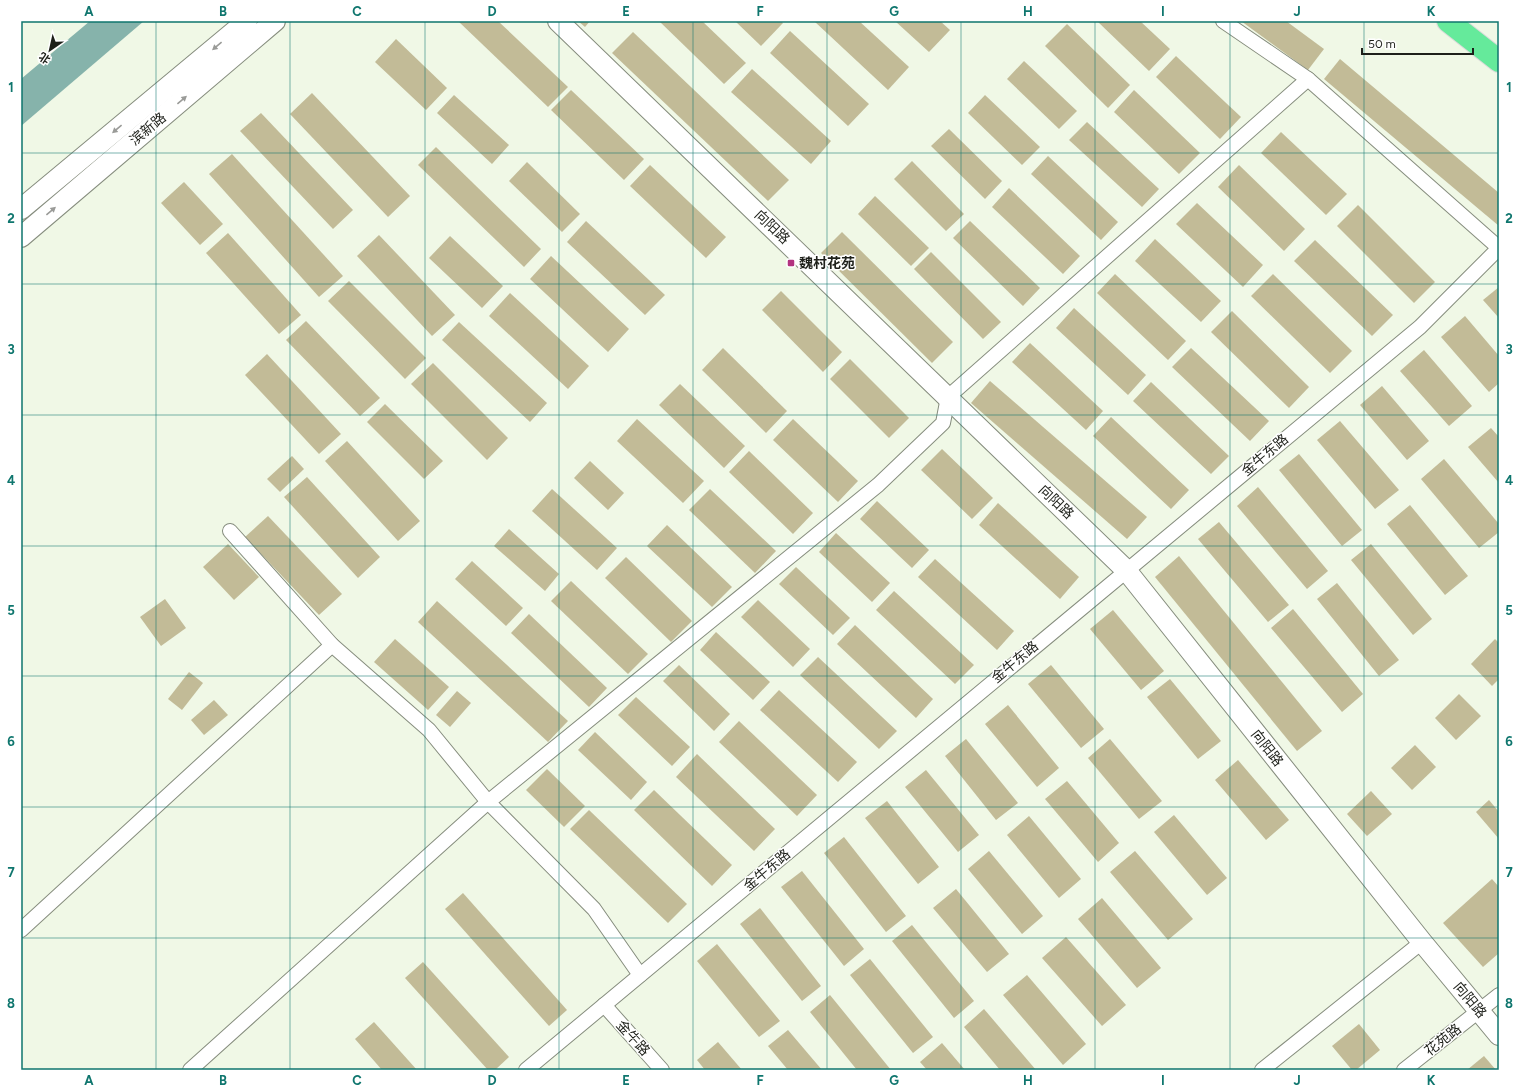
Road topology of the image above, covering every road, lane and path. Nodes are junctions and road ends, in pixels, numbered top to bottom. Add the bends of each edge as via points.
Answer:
1 (248, 21) edge
2 (275, 21) edge
3 (558, 21) edge
4 (1223, 21) edge
5 (1448, 21) edge
6 (1499, 61) edge
7 (1308, 80) junction
8 (21, 209) edge
9 (21, 237) edge
10 (1499, 248) edge
11 (948, 397) junction
12 (230, 531) dead end
13 (1126, 570) junction
14 (332, 645) junction
15 (488, 802) junction
16 (21, 930) edge
17 (1422, 942) junction
18 (640, 976) junction
19 (1499, 995) edge
20 (604, 1005) junction
21 (1479, 1011) junction
22 (1499, 1035) edge
23 (190, 1070) edge
24 (526, 1070) edge
25 (662, 1070) edge
26 (1262, 1070) edge
27 (1404, 1070) edge

1 -> 8 street, 滨新路
9 -> 2 street, 滨新路
3 - 11 street, 向阳路
4 - 7 street
5 - 6 highway
7 - 10 street
7 - 11 street
10 - 13 street, 金牛东路 via 1420,327
11 - 13 street, 向阳路
11 - 15 street via 943,423 878,486
12 - 14 street
13 - 17 street, 向阳路
13 - 18 street, 金牛东路
14 - 15 street via 429,730
14 - 16 street
15 - 18 street via 594,909
15 - 23 street
17 - 21 street, 向阳路
17 - 26 street
18 - 20 street, 金牛东路
19 - 21 street, 花苑路
20 - 24 street, 金牛东路
20 - 25 street, 金牛路
21 - 22 street, 向阳路
21 - 27 street, 花苑路

